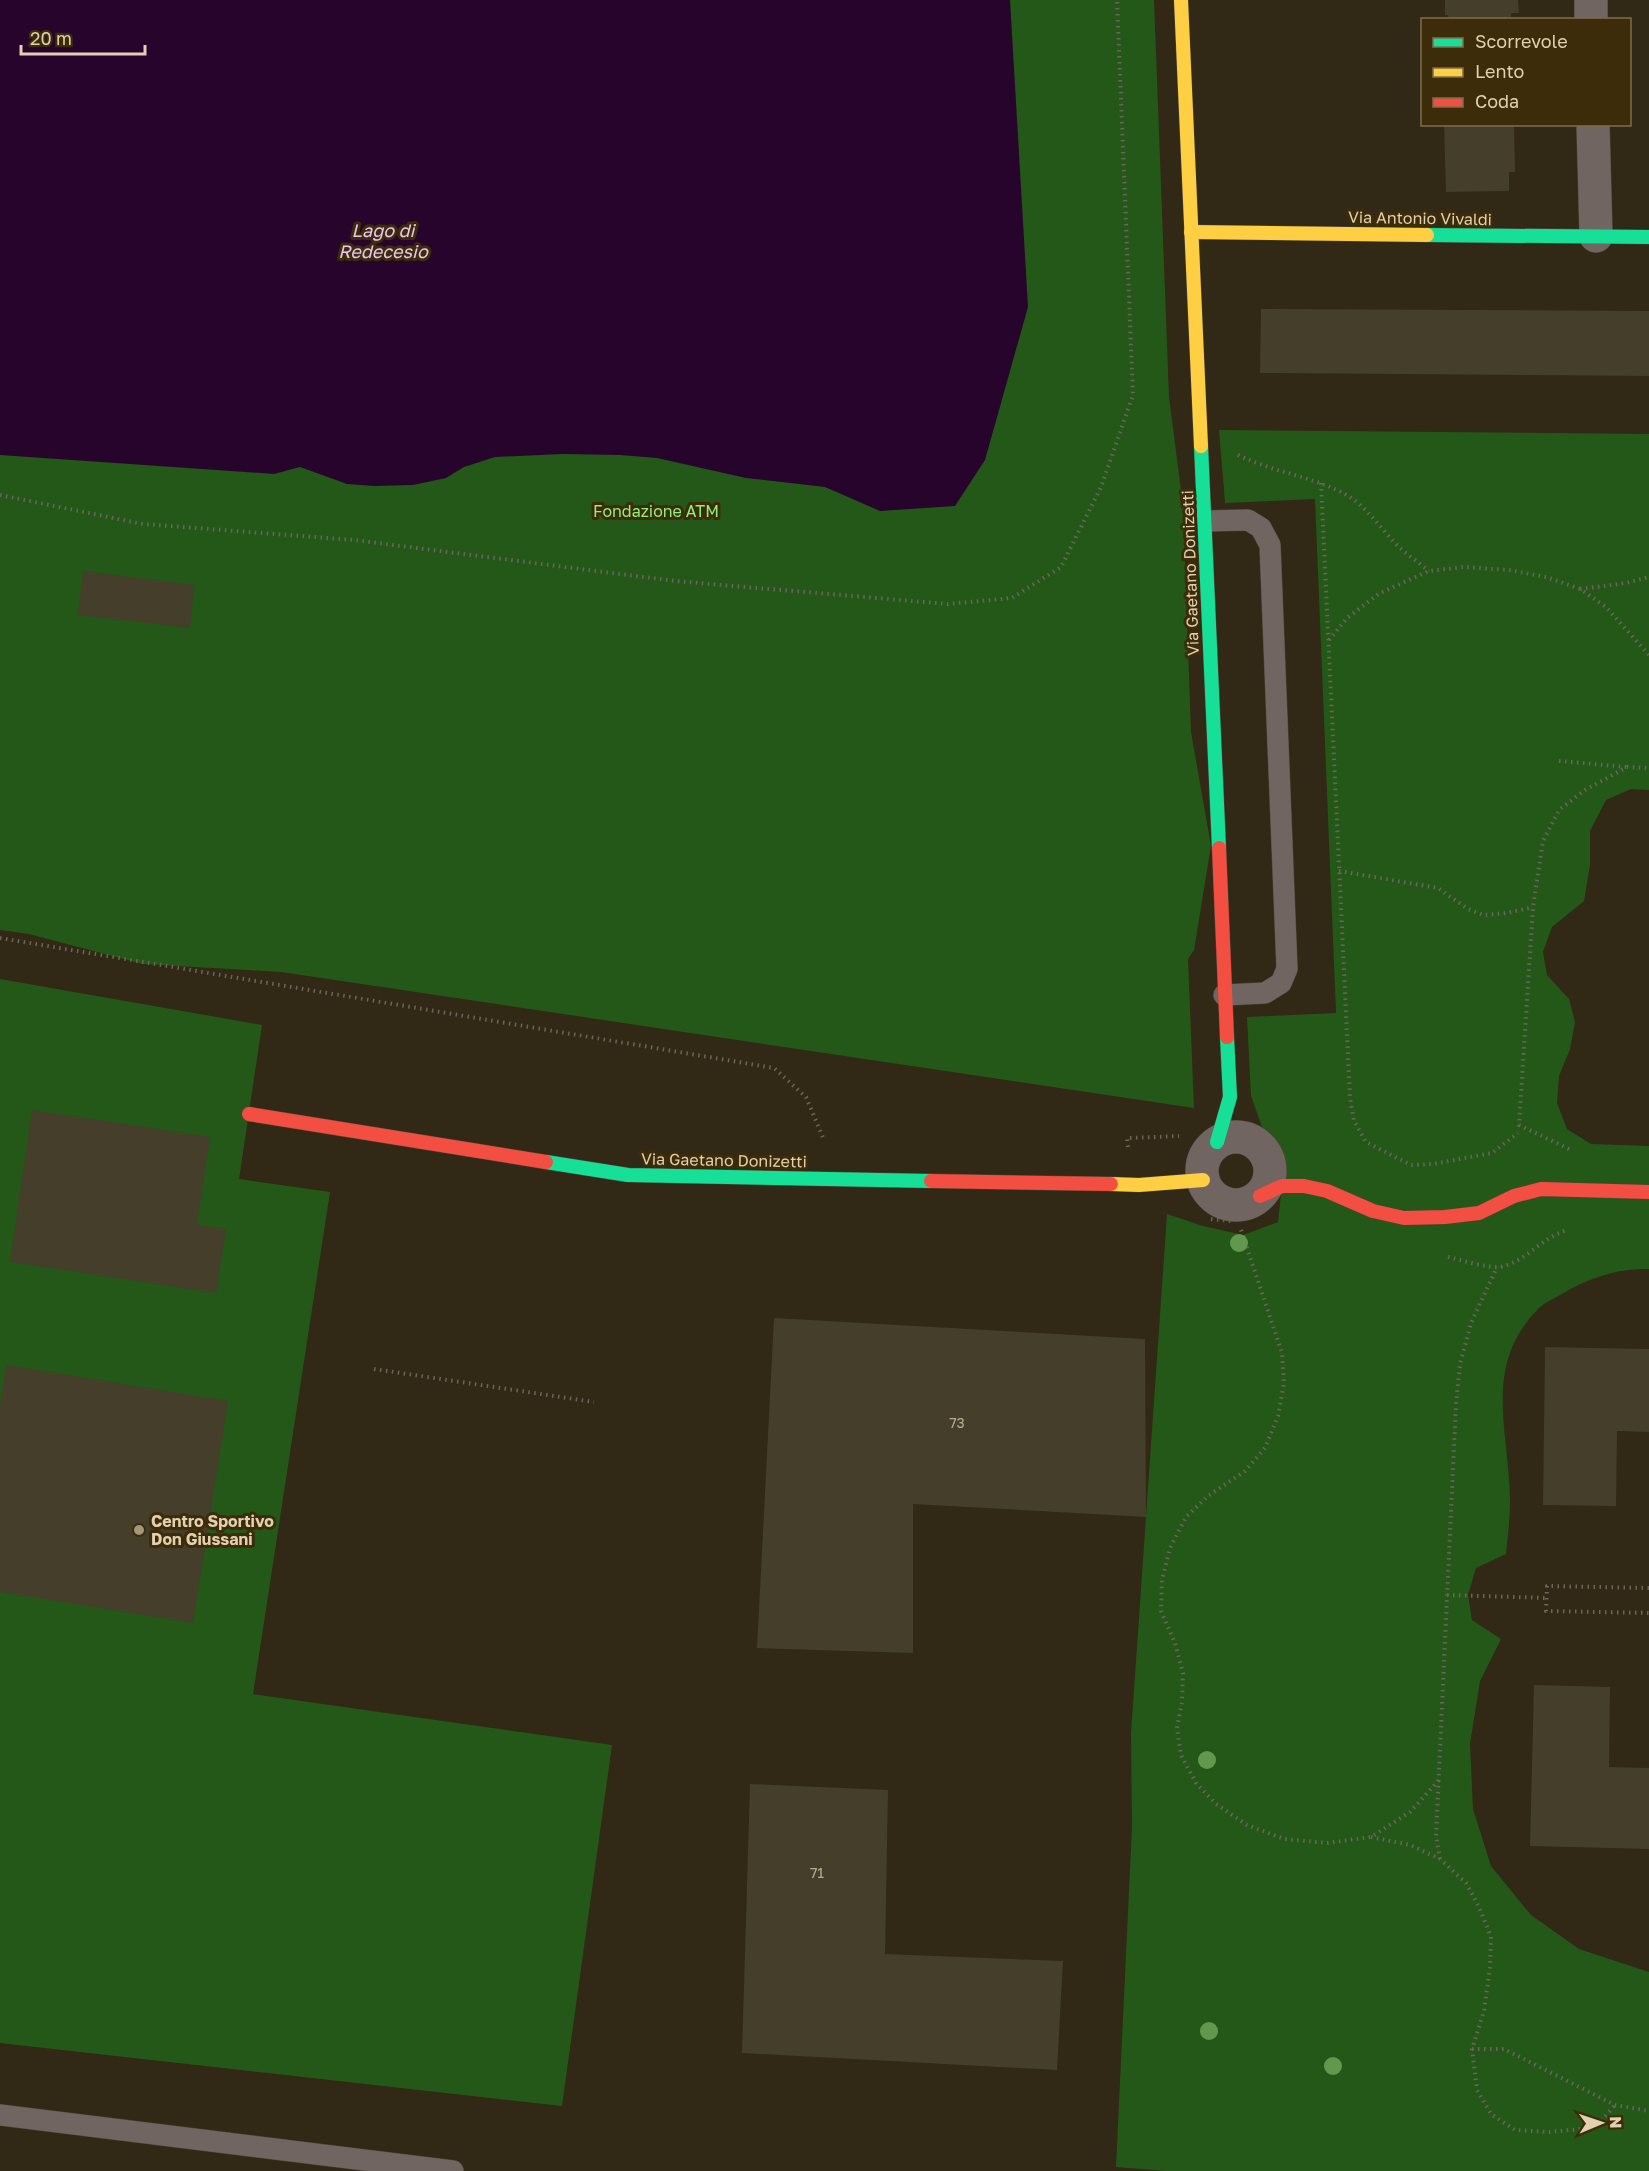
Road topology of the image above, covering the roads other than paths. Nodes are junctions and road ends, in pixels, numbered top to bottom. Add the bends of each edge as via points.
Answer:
1 (1181, 0) edge
2 (1591, 0) edge
3 (1591, 18) edge
4 (1593, 126) edge
5 (1191, 232) junction
6 (1596, 236) junction
7 (1649, 237) edge
8 (1205, 521) junction
9 (1224, 995) junction
10 (249, 1113) dead end
11 (1217, 1142) junction
12 (1203, 1180) junction
13 (1649, 1192) edge
14 (1260, 1196) junction
15 (0, 2115) edge
16 (453, 2171) edge

1 - 5 street, Via Gaetano Donizetti
2 - 3 street
4 - 6 street
5 - 6 street, Via Antonio Vivaldi
5 - 8 street, Via Gaetano Donizetti
6 - 7 street, Via Antonio Vivaldi
8 - 9 street, Via Gaetano Donizetti
8 - 9 lane via 1248,520 1261,528 1270,545 1287,969 1281,983 1265,993
9 - 11 street, Via Gaetano Donizetti via 1230,1097
10 - 12 street, Via Gaetano Donizetti via 628,1175 1139,1185
11 - 12 street via 1204,1159
11 - 14 street via 1239,1137 1265,1154 1270,1176
12 - 14 street via 1207,1191 1226,1204 1239,1205
13 - 14 street via 1541,1189 1514,1196 1479,1213 1425,1218 1373,1211 1327,1191 1304,1186 1282,1186
15 - 16 lane

